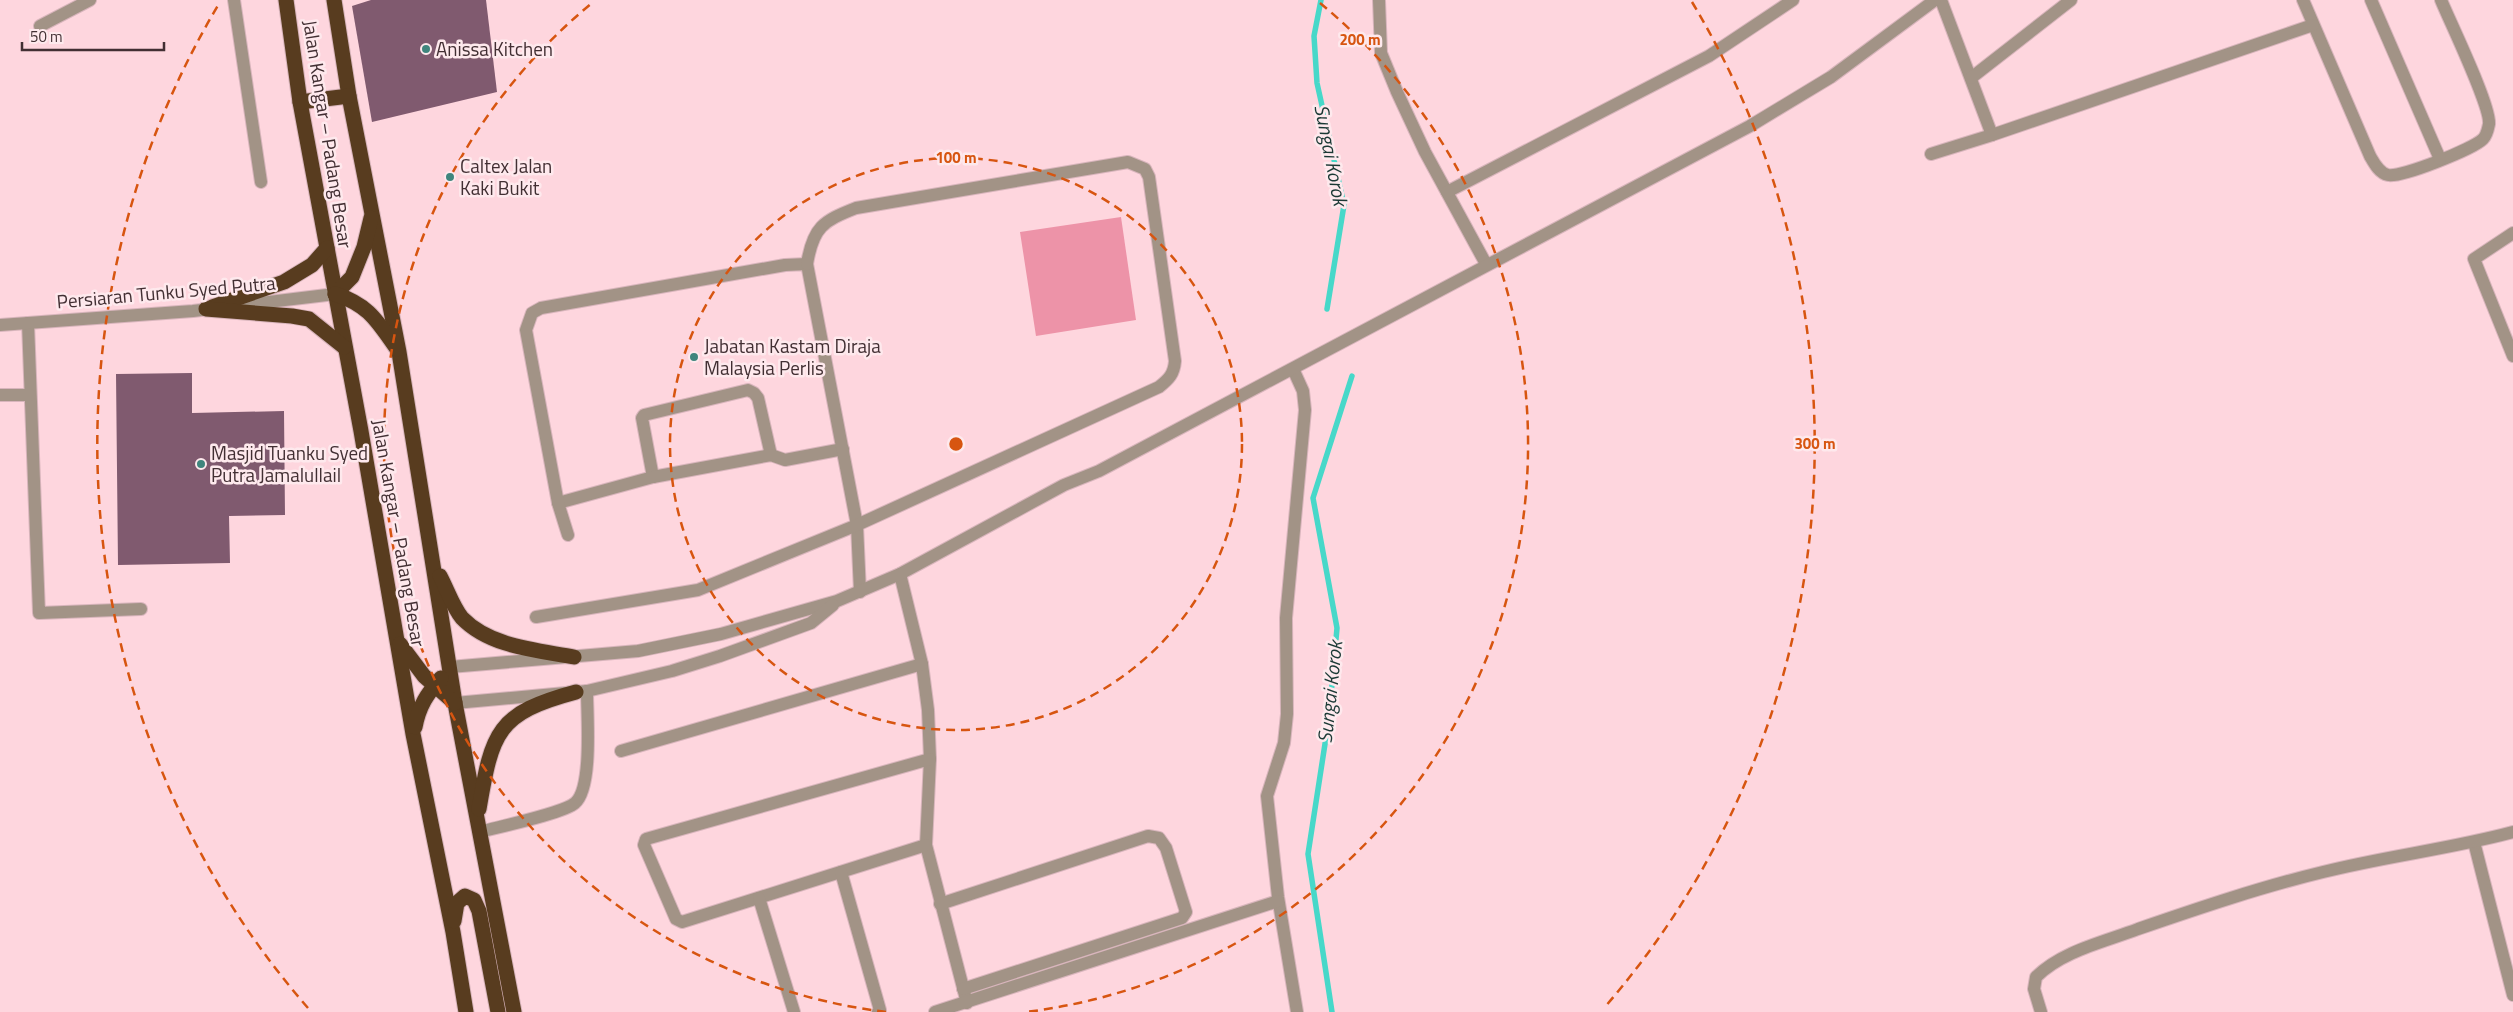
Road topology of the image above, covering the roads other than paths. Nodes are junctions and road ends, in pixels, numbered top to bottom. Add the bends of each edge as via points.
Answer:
1 (90, 0) edge
2 (234, 0) edge
3 (286, 0) edge
4 (334, 0) edge
5 (1379, 0) edge
6 (1793, 0) edge
7 (1935, 0) edge
8 (1941, 0) edge
9 (2071, 0) edge
10 (2303, 0) edge
11 (2371, 0) edge
12 (2441, 0) edge
13 (40, 26) dead end
14 (2313, 26) junction
15 (1971, 78) junction
16 (349, 96) junction
17 (300, 102) junction
18 (1992, 135) junction
19 (1930, 154) dead end
20 (2440, 159) junction
21 (261, 182) dead end
22 (1448, 192) junction
23 (372, 215) junction
24 (2513, 233) edge
25 (327, 248) junction
26 (807, 264) junction
27 (1486, 264) junction
28 (334, 294) junction
29 (206, 309) junction
30 (28, 323) junction
31 (0, 325) edge
32 (344, 347) junction
33 (400, 352) junction
34 (2513, 356) edge
35 (1293, 369) junction
36 (30, 394) junction
37 (0, 395) edge
38 (843, 449) junction
39 (771, 455) junction
40 (653, 477) junction
41 (558, 503) junction
42 (857, 525) junction
43 (568, 536) dead end
44 (434, 564) junction
45 (900, 574) junction
46 (860, 592) junction
47 (837, 601) junction
48 (141, 609) dead end
49 (536, 617) dead end
50 (396, 638) junction
51 (574, 657) junction
52 (922, 664) junction
53 (450, 668) junction
54 (435, 685) junction
55 (582, 692) junction
56 (455, 703) junction
57 (413, 734) junction
58 (621, 751) dead end
59 (930, 759) junction
60 (479, 826) junction
61 (2513, 832) edge
62 (2474, 842) junction
63 (926, 845) junction
64 (841, 872) junction
65 (759, 898) junction
66 (1278, 901) junction
67 (940, 904) junction
68 (453, 932) junction
69 (963, 989) junction
70 (2513, 995) edge
71 (967, 1003) junction
72 (466, 1012) edge
73 (498, 1012) edge
74 (514, 1012) edge
75 (794, 1012) edge
76 (878, 1012) edge
77 (935, 1012) edge
78 (1297, 1012) edge
79 (2041, 1012) edge

1 - 13 street
2 - 21 street
3 - 17 highway, Jalan Kangar – Padang Besar
4 - 16 highway, Jalan Kangar – Padang Besar
5 - 22 street via 1381,53 1425,152
6 - 22 street via 1709,56
7 - 27 street via 1831,77 1750,126
8 - 15 street
9 - 15 street
10 - 14 street
11 - 20 street
12 - 20 street via 2483,99 2489,121 2484,138
14 - 18 street
14 - 20 street via 2375,165 2387,175 2394,175
15 - 18 street
16 - 17 highway
16 - 23 highway, Jalan Kangar – Padang Besar
17 - 25 highway, Jalan Kangar – Padang Besar
18 - 19 street
22 - 27 street
23 - 28 highway via 352,277
23 - 33 highway, Jalan Kangar – Padang Besar
24 - 34 street via 2474,260
25 - 28 highway, Jalan Kangar – Padang Besar
25 - 29 highway via 312,266 284,282
26 - 38 street
26 - 41 street via 785,265 541,308 532,313 526,330
26 - 42 street via 810,242 828,219 856,208 1128,162 1145,169 1149,178 1176,361 1169,379 1159,387
27 - 35 street
28 - 29 street, Persiaran Tunku Syed Putra
28 - 32 highway, Jalan Kangar – Padang Besar
28 - 33 highway via 356,301 376,320
29 - 30 street, Persiaran Tunku Syed Putra
29 - 32 highway via 309,320
30 - 31 street, Persiaran Tunku Syed Putra
30 - 36 street
32 - 50 highway, Jalan Kangar – Padang Besar
33 - 44 highway, Jalan Kangar – Padang Besar
35 - 45 street
35 - 66 street via 1303,391 1305,410 1286,618 1287,714 1284,743 1267,796
36 - 37 street
36 - 48 street via 39,613
38 - 39 street via 785,460
38 - 42 street
39 - 40 street
39 - 40 street via 758,398 748,390 644,415
40 - 41 street
41 - 43 street
42 - 46 street
42 - 49 street via 698,590
44 - 51 highway via 461,617 479,631 513,646
44 - 53 highway, Jalan Kangar – Padang Besar
45 - 46 street
45 - 52 street
46 - 47 street
47 - 51 street via 682,643
47 - 55 street via 811,623 765,641 672,671
50 - 54 highway via 409,658
50 - 57 highway, Jalan Kangar – Padang Besar
51 - 53 street
52 - 58 street
52 - 59 street
53 - 54 highway
53 - 56 highway, Jalan Kangar – Padang Besar
54 - 56 highway
54 - 57 highway via 419,708
55 - 56 street
55 - 60 highway via 542,701 520,713 498,733 488,759
55 - 60 street via 588,744 583,792 574,804 561,810
56 - 60 highway, Jalan Kangar – Padang Besar
57 - 68 highway, Jalan Kangar – Padang Besar
59 - 63 street
59 - 65 street via 646,839 644,846 676,919 682,922
60 - 74 highway, Jalan Kangar – Padang Besar
61 - 62 street
62 - 70 street
62 - 79 street via 2324,871 2194,910 2056,960 2036,977 2034,989
63 - 64 street
63 - 67 street
64 - 65 street
64 - 76 street
65 - 75 street
66 - 71 street
66 - 78 street
67 - 69 street
67 - 69 street via 1148,836 1159,838 1166,848 1186,912 1182,918
68 - 72 highway, Jalan Kangar – Padang Besar
68 - 73 highway via 457,903 465,896 474,900
69 - 71 street
71 - 77 street

